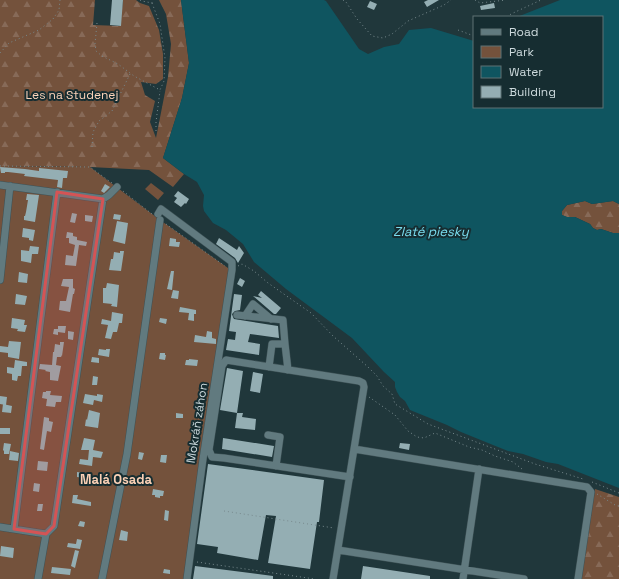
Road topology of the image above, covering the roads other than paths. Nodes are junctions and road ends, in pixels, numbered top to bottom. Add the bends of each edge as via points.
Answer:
1 (0, 185) edge
2 (10, 186) junction
3 (117, 187) dead end
4 (57, 192) junction
5 (103, 199) junction
6 (0, 280) edge
7 (237, 315) dead end
8 (245, 316) junction
9 (271, 319) junction
10 (285, 344) junction
11 (269, 367) junction
12 (288, 370) junction
13 (268, 435) dead end
14 (354, 448) junction
15 (276, 466) junction
16 (479, 470) junction
17 (350, 477) junction
18 (0, 527) edge
19 (14, 529) junction
20 (46, 534) junction
21 (338, 550) junction
22 (464, 570) junction
23 (38, 579) edge
24 (102, 579) edge
25 (187, 579) edge
26 (333, 579) edge
27 (463, 579) edge
28 (524, 579) edge
29 (578, 579) edge

1 - 2 street
2 - 4 street
2 - 6 street
3 - 5 street
4 - 5 street
4 - 19 street
5 - 20 street via 54,526
7 - 8 street
8 - 9 street
8 - 9 street via 253,304
9 - 10 street via 283,320
10 - 11 street via 272,344
10 - 12 street
11 - 12 street
11 - 15 street via 226,360 222,366 210,450 212,457
12 - 14 street via 359,380 363,383 364,393
13 - 15 street via 280,437
14 - 16 street
14 - 17 street
15 - 17 street
16 - 22 street
16 - 29 street via 586,488 591,492
17 - 21 street
18 - 19 street
19 - 20 street
20 - 23 street
21 - 22 street
21 - 26 street
22 - 27 street
22 - 28 street
24 - 25 street, Mokráň záhon via 127,454 161,209 232,262

